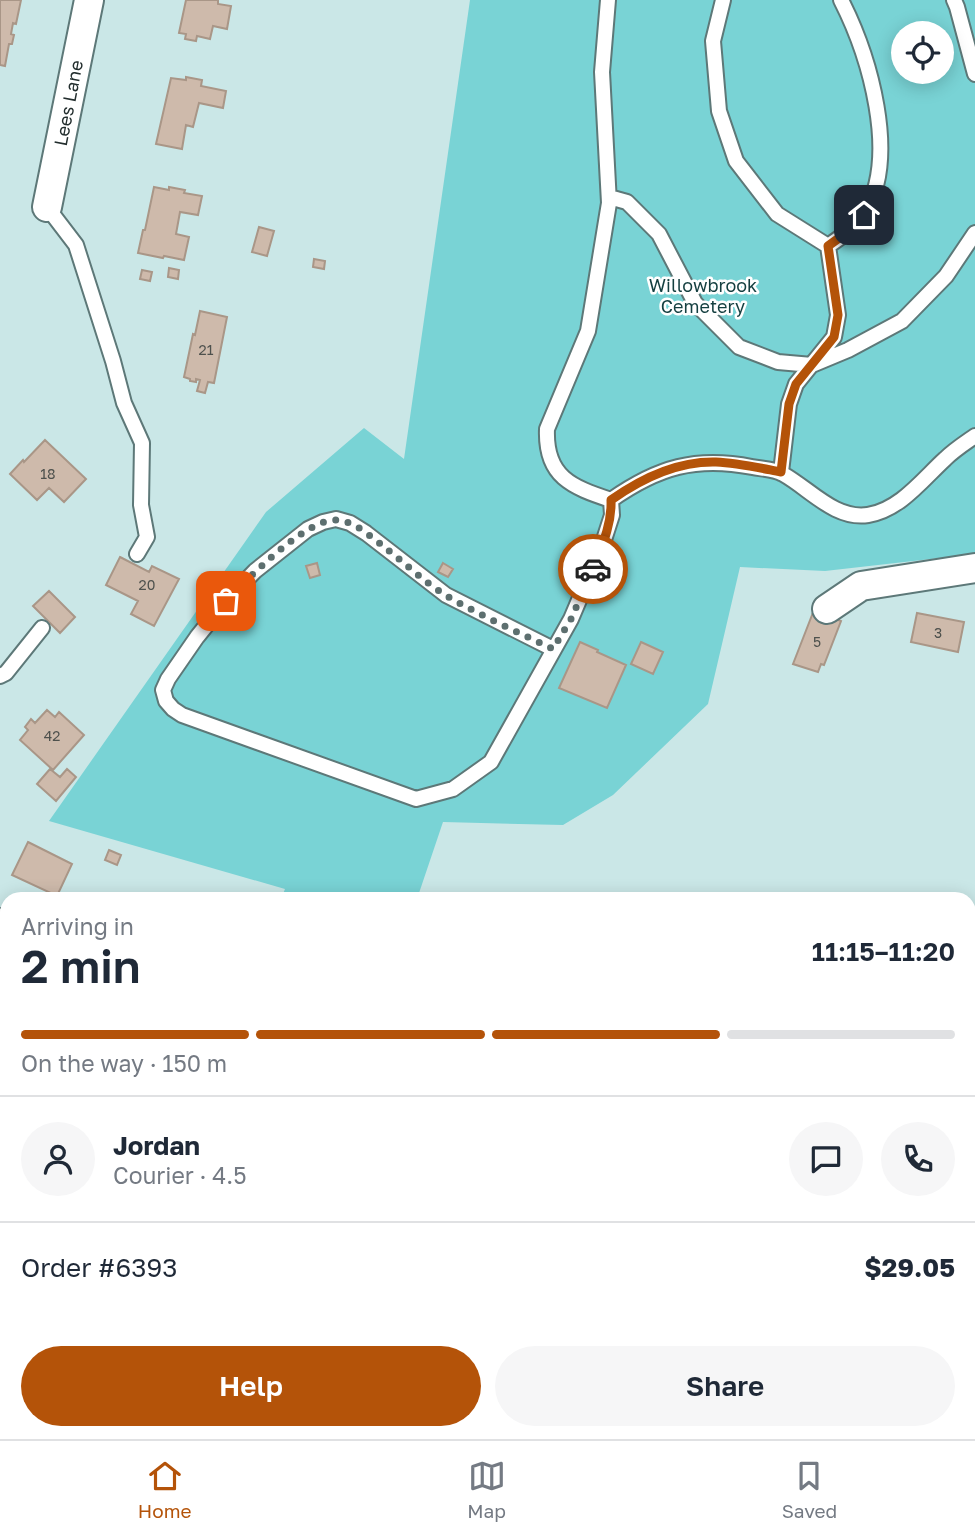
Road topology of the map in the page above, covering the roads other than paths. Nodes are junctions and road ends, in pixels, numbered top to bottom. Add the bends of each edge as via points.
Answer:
1 (89, 0) edge
2 (608, 0) edge
3 (723, 0) edge
4 (841, 0) edge
5 (954, 0) edge
6 (975, 74) edge
7 (609, 197) junction
8 (47, 206) joint
9 (975, 233) edge
10 (828, 246) junction
11 (812, 365) junction
12 (975, 436) edge
13 (781, 472) junction
14 (611, 500) junction
15 (137, 554) dead end
16 (975, 568) edge
17 (827, 609) dead end
18 (41, 628) dead end
19 (553, 649) junction
20 (0, 676) edge

1 - 8 street, Lees Lane
2 - 7 lane via 602,72
3 - 10 lane via 713,41 719,110 736,160 777,214
4 - 10 lane via 867,65 878,111 880,155 878,178 864,215
5 - 6 lane
7 - 11 lane via 627,202 659,234 695,303 739,347 778,362
7 - 14 lane via 589,331 547,429 546,445 557,471 568,481
8 - 15 lane via 76,245 124,403 142,443 141,505 147,537
9 - 11 lane via 946,276 902,321
10 - 11 lane via 838,315 834,337
11 - 13 lane via 796,384 789,404
12 - 13 lane via 899,500 867,515 839,511
13 - 14 lane via 717,462 692,463 650,476
14 - 19 lane via 612,515 602,547
16 - 17 street via 861,586
18 - 20 lane
19 - 19 lane via 491,762 453,789 416,799 182,715 166,701 163,690 197,637 255,571 308,529 336,519 366,533 446,595

